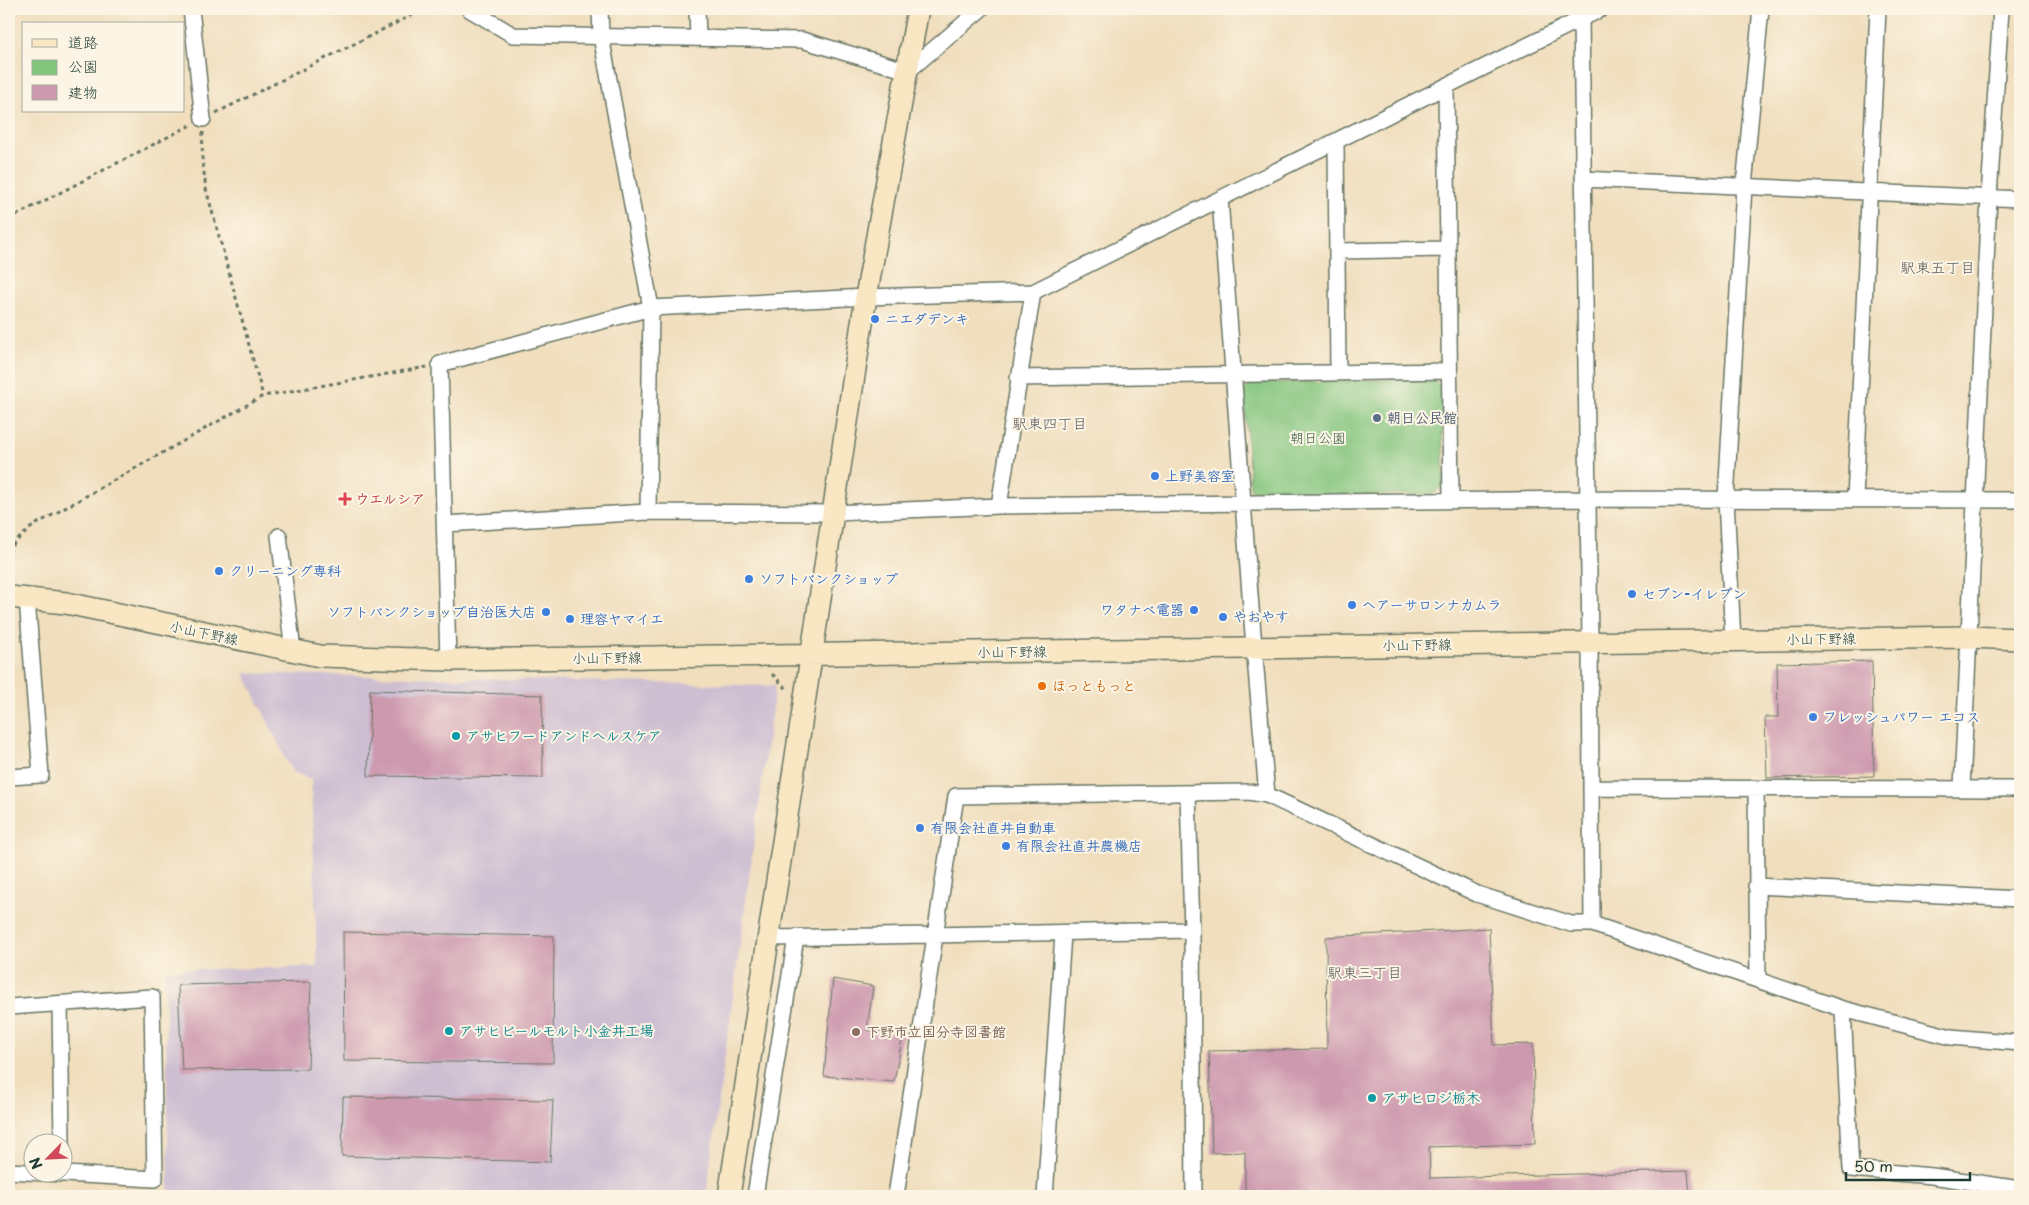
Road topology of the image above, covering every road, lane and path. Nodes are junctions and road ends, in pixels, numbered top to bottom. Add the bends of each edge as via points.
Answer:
1 (191, 9) edge
2 (424, 9) edge
3 (469, 9) edge
4 (600, 9) edge
5 (697, 9) edge
6 (918, 9) edge
7 (981, 9) edge
8 (1602, 9) edge
9 (1761, 9) edge
10 (1878, 9) edge
11 (2001, 9) edge
12 (1581, 19) junction
13 (601, 36) junction
14 (698, 38) junction
15 (908, 71) junction
16 (1446, 86) junction
17 (203, 119) junction
18 (1336, 141) junction
19 (1583, 179) junction
20 (1744, 186) junction
21 (1868, 192) junction
22 (1989, 197) junction
23 (1220, 199) junction
24 (2020, 199) edge
25 (9, 219) edge
26 (1448, 249) junction
27 (1338, 251) junction
28 (1033, 292) junction
29 (866, 297) junction
30 (650, 308) junction
31 (440, 364) junction
32 (1449, 371) junction
33 (1338, 372) junction
34 (1234, 374) junction
35 (1018, 378) junction
36 (263, 396) junction
37 (1589, 499) junction
38 (1726, 499) junction
39 (1855, 499) junction
40 (1451, 500) junction
41 (1975, 500) junction
42 (2020, 500) edge
43 (1243, 503) junction
44 (999, 506) junction
45 (648, 512) junction
46 (832, 513) junction
47 (445, 524) junction
48 (279, 536) dead end
49 (9, 553) edge
50 (18, 598) edge
51 (1969, 637) junction
52 (2020, 638) edge
53 (1733, 640) junction
54 (1590, 643) junction
55 (1254, 647) junction
56 (293, 651) junction
57 (810, 655) junction
58 (448, 660) junction
59 (9, 777) edge
60 (1592, 788) junction
61 (1962, 788) junction
62 (1756, 789) junction
63 (2020, 789) edge
64 (1188, 794) junction
65 (1267, 796) junction
66 (1756, 886) junction
67 (2020, 898) edge
68 (1592, 924) junction
69 (1192, 930) junction
70 (935, 934) junction
71 (1063, 934) junction
72 (796, 937) junction
73 (769, 938) junction
74 (1758, 980) junction
75 (60, 1004) junction
76 (9, 1007) edge
77 (1844, 1010) junction
78 (2020, 1043) edge
79 (62, 1132) edge
80 (9, 1171) edge
81 (22, 1172) edge
82 (72, 1175) edge
83 (2020, 1189) edge
84 (729, 1196) edge
85 (755, 1196) edge
86 (896, 1196) edge
87 (1046, 1196) edge
88 (1194, 1196) edge

1 - 17 street
2 - 17 path
3 - 13 street via 513,35
4 - 13 street
5 - 14 street
6 - 15 main road
7 - 15 street
8 - 12 street
9 - 20 street
10 - 21 street
11 - 22 street
12 - 16 street
12 - 19 street
13 - 14 street
13 - 30 street
14 - 15 street via 802,40
15 - 29 main road
16 - 18 street
16 - 26 street
17 - 25 path
17 - 36 path via 202,157 206,189
18 - 23 street
18 - 27 street
19 - 20 street
19 - 37 street
20 - 21 street
20 - 38 street
21 - 22 street
21 - 39 street
22 - 24 street
22 - 41 street
23 - 28 street
23 - 34 street
26 - 27 street
26 - 32 street
27 - 33 street
28 - 29 street
28 - 35 street
29 - 30 street
29 - 46 main road
30 - 31 street
30 - 45 street
31 - 36 path
31 - 47 street
32 - 33 street
32 - 40 street
33 - 34 street
34 - 35 street
34 - 43 street
35 - 44 street
36 - 49 path via 33,526 14,543
37 - 38 street
37 - 40 street
37 - 54 street
38 - 39 street
38 - 53 street
39 - 41 street
40 - 43 street
41 - 42 street
41 - 51 street
43 - 44 street
43 - 55 street
44 - 46 street
45 - 46 street
45 - 47 street
46 - 57 main road
47 - 58 street
48 - 56 street
50 - 56 main road, 小山下野線 via 66,603
50 - 59 street via 41,775
51 - 52 main road, 小山下野線
51 - 53 main road, 小山下野線
51 - 61 street
53 - 54 main road, 小山下野線
54 - 55 main road, 小山下野線
54 - 60 street
55 - 57 main road, 小山下野線
55 - 65 street
56 - 58 main road, 小山下野線 via 320,656
57 - 58 main road, 小山下野線
57 - 73 main road
60 - 62 street
60 - 68 street
61 - 62 street
61 - 63 street
62 - 66 street
64 - 65 street via 1249,792
64 - 69 street
64 - 70 street via 956,796
65 - 68 street via 1477,894 1571,924
66 - 67 street
66 - 74 street
68 - 74 street
69 - 71 street
69 - 88 street
70 - 71 street
70 - 72 street
70 - 86 street
71 - 87 street
72 - 73 street
72 - 85 street
73 - 84 main road
74 - 77 street
75 - 76 street
75 - 79 street
75 - 82 street via 152,997 155,1179
77 - 78 street via 1951,1038
77 - 83 street via 1851,1169 1932,1176
80 - 81 street

